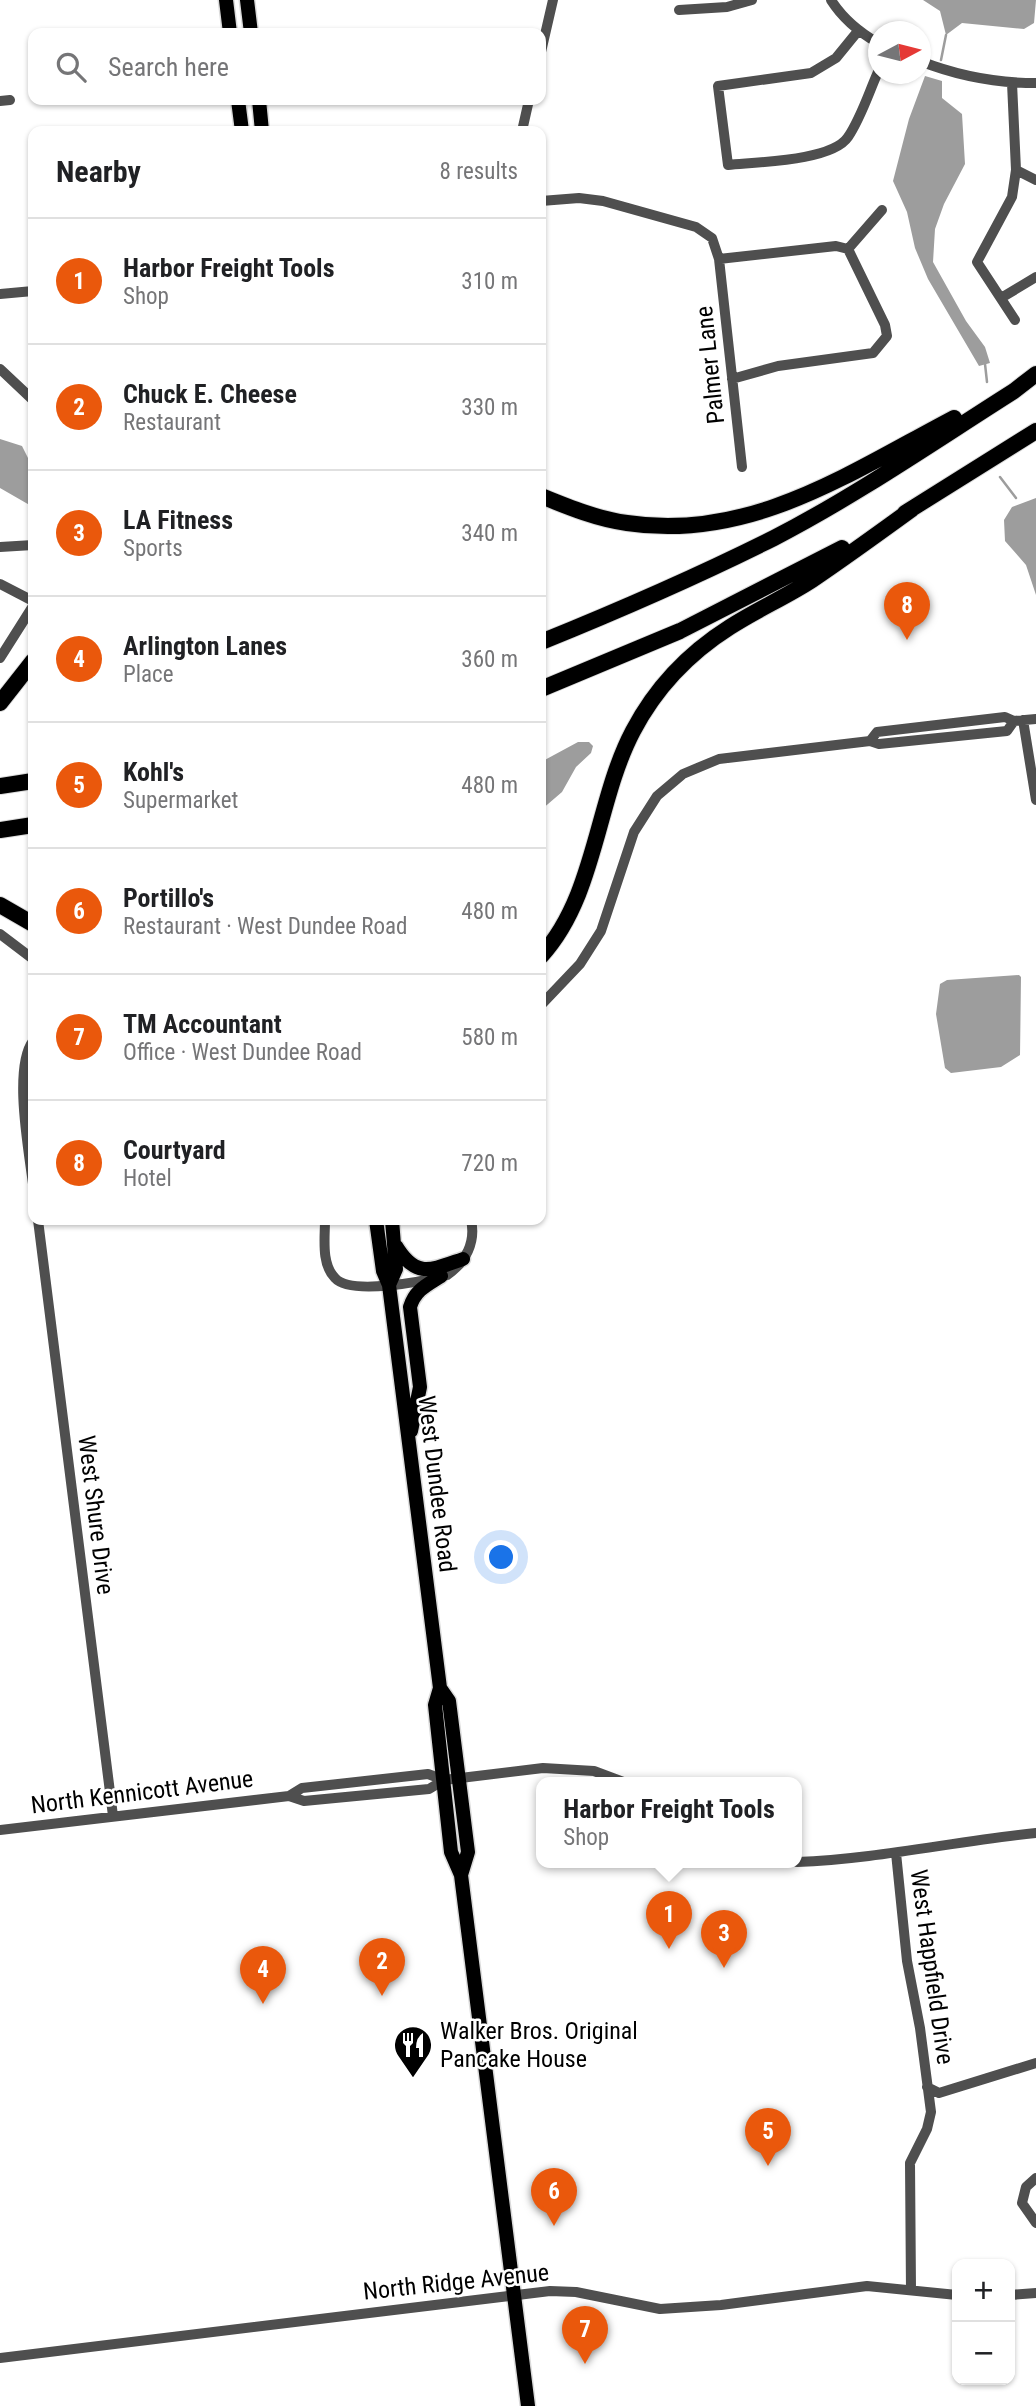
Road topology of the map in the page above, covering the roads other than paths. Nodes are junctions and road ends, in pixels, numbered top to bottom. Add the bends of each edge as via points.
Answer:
1 (226, 0) edge
2 (247, 0) edge
3 (553, 0) edge
4 (752, 0) edge
5 (831, 0) edge
6 (678, 10) dead end
7 (229, 28) edge
8 (250, 28) edge
9 (546, 30) edge
10 (858, 31) junction
11 (868, 37) edge
12 (931, 65) edge
13 (1012, 83) junction
14 (1036, 83) edge
15 (872, 84) edge
16 (238, 105) edge
17 (259, 105) edge
18 (527, 105) edge
19 (241, 126) edge
20 (262, 126) edge
21 (523, 126) edge
22 (1016, 170) junction
23 (1036, 180) edge
24 (546, 201) edge
25 (883, 210) dead end
26 (848, 249) junction
27 (719, 259) junction
28 (1036, 277) edge
29 (28, 291) edge
30 (0, 294) edge
31 (1001, 299) junction
32 (1015, 320) dead end
33 (0, 369) edge
34 (1036, 374) edge
35 (732, 380) junction
36 (28, 395) edge
37 (1036, 430) edge
38 (742, 467) dead end
39 (546, 498) edge
40 (912, 509) junction
41 (28, 545) edge
42 (0, 547) edge
43 (0, 584) edge
44 (28, 598) edge
45 (28, 614) edge
46 (546, 640) edge
47 (0, 658) edge
48 (28, 667) edge
49 (546, 688) edge
50 (0, 703) edge
51 (1036, 719) edge
52 (1018, 721) junction
53 (28, 782) edge
54 (0, 786) edge
55 (1036, 800) edge
56 (28, 826) edge
57 (0, 830) edge
58 (0, 905) edge
59 (28, 921) edge
60 (0, 934) edge
61 (546, 949) edge
62 (28, 955) edge
63 (546, 1000) edge
64 (28, 1048) edge
65 (28, 1146) edge
66 (39, 1225) edge
67 (325, 1225) edge
68 (377, 1225) edge
69 (393, 1225) edge
70 (471, 1225) edge
71 (396, 1246) junction
72 (463, 1259) junction
73 (441, 1276) junction
74 (389, 1285) junction
75 (408, 1443) junction
76 (440, 1688) junction
77 (610, 1777) edge
78 (459, 1779) junction
79 (444, 1780) junction
80 (114, 1816) junction
81 (0, 1830) edge
82 (1036, 1833) edge
83 (896, 1853) junction
84 (802, 1862) edge
85 (461, 1875) junction
86 (1036, 2063) edge
87 (927, 2087) junction
88 (1036, 2178) edge
89 (1036, 2223) edge
90 (911, 2291) junction
91 (1036, 2293) edge
92 (514, 2294) junction
93 (952, 2295) edge
94 (1015, 2295) edge
95 (0, 2358) edge
96 (528, 2406) edge

1 - 7 main road
2 - 8 main road
3 - 9 street
4 - 6 street via 727,7
5 - 10 street
10 - 11 street
10 - 15 street via 836,58 811,73 718,86 727,165 837,148 848,137
12 - 13 street
13 - 14 street
13 - 22 street
16 - 19 main road
17 - 20 main road
18 - 21 street
22 - 23 street
22 - 31 street via 1012,197 977,262
24 - 27 street via 603,201 696,227 712,238
25 - 26 street
26 - 27 street via 836,246
26 - 35 street via 885,326 887,336 873,353 778,366
27 - 35 street, Palmer Lane
28 - 31 street
29 - 30 street
31 - 32 street
33 - 36 street
34 - 39 highway via 848,477 749,517 658,527 590,514
34 - 46 highway via 846,497 775,537
35 - 38 street, Palmer Lane
37 - 40 highway
40 - 49 highway via 680,631
40 - 61 highway via 811,581 698,649 668,679 633,731 614,775 577,898
41 - 42 street
43 - 44 street
45 - 47 street
48 - 50 highway
51 - 52 street
52 - 55 street
52 - 63 street via 1005,717 877,732 870,741 719,759 683,774 657,796 634,832 601,931 580,964
53 - 54 highway
56 - 57 highway
58 - 59 highway
60 - 62 street
64 - 65 street via 22,1100
66 - 80 street, West Shure Drive
67 - 74 street via 328,1268 335,1279 347,1286
68 - 74 main road, West Dundee Road
69 - 71 main road, West Dundee Road
70 - 72 street via 469,1251
71 - 72 main road via 410,1265 427,1270
71 - 74 main road, West Dundee Road via 396,1269
72 - 73 street
73 - 74 street
73 - 75 main road via 412,1299 420,1387
74 - 75 main road, West Dundee Road
75 - 76 main road, West Dundee Road
76 - 78 main road, West Dundee Road via 449,1701
76 - 79 main road, West Dundee Road via 435,1705
77 - 78 street, North Kennicott Avenue via 594,1771 543,1768
78 - 79 street, North Kennicott Avenue
78 - 85 main road, West Dundee Road via 468,1852
79 - 80 street, North Kennicott Avenue via 428,1774
79 - 85 main road, West Dundee Road via 451,1852
80 - 81 street, North Kennicott Avenue
82 - 83 street
83 - 84 street
83 - 87 street, West Happfield Drive
85 - 92 main road, West Dundee Road
86 - 87 street, West Happfield Drive via 939,2093
87 - 90 street, West Happfield Drive via 928,2129 910,2163
88 - 89 street via 1026,2188 1022,2203
90 - 92 street, North Ridge Avenue via 867,2286 660,2309 576,2292
90 - 93 street, North Ridge Avenue
91 - 94 street
92 - 95 street, North Ridge Avenue
92 - 96 main road, West Dundee Road

